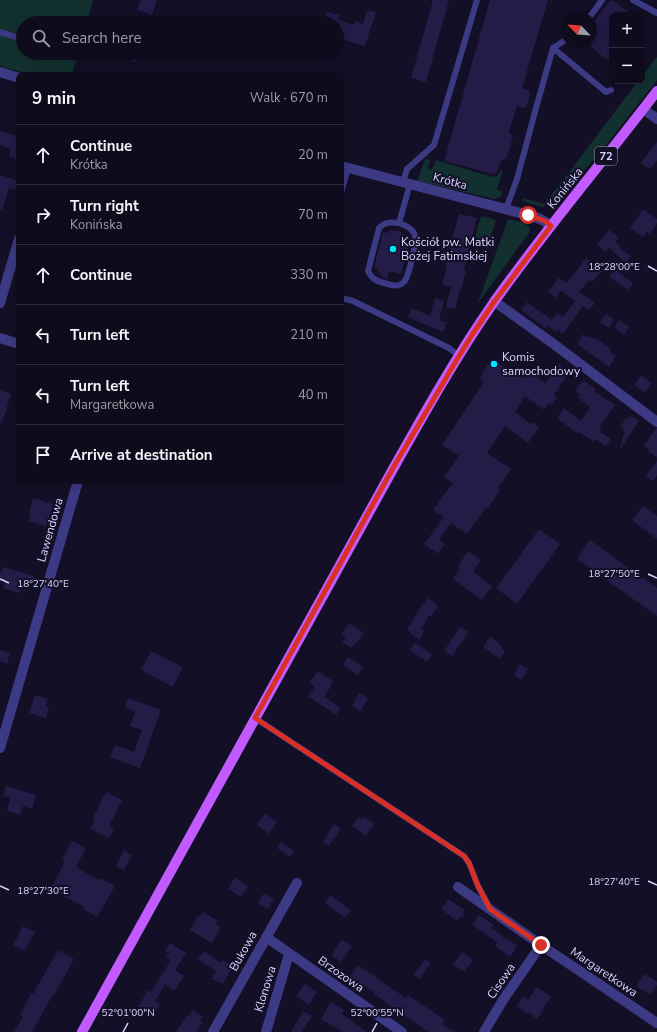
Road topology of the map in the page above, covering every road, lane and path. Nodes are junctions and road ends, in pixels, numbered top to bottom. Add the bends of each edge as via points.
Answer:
1 (477, 0) edge
2 (602, 0) edge
3 (633, 0) edge
4 (593, 12) edge
5 (657, 13) edge
6 (0, 32) edge
7 (16, 37) edge
8 (561, 43) edge
9 (553, 48) junction
10 (0, 72) edge
11 (16, 77) edge
12 (611, 90) dead end
13 (657, 91) edge
14 (643, 109) junction
15 (657, 119) edge
16 (344, 167) edge
17 (407, 183) junction
18 (506, 209) junction
19 (399, 223) junction
20 (551, 226) junction
21 (16, 249) edge
22 (344, 299) edge
23 (494, 302) junction
24 (0, 303) edge
25 (0, 338) edge
26 (16, 343) edge
27 (459, 356) junction
28 (657, 422) edge
29 (77, 484) edge
30 (255, 718) junction
31 (0, 748) edge
32 (297, 883) dead end
33 (458, 887) dead end
34 (490, 909) junction
35 (266, 937) junction
36 (541, 945) junction
37 (289, 954) junction
38 (657, 1024) edge
39 (82, 1032) edge
40 (213, 1032) edge
41 (266, 1032) edge
42 (402, 1032) edge
43 (484, 1032) edge

1 - 17 lane via 434,145 407,169
2 - 4 lane
3 - 5 lane
6 - 7 lane
8 - 9 lane
9 - 12 lane via 606,92
9 - 18 lane via 517,179
10 - 11 street
13 - 14 main road, Konińska / 72
14 - 15 street
14 - 20 main road, Konińska / 72
16 - 17 street, Krótka
17 - 18 street, Krótka
17 - 19 lane
18 - 20 street, Krótka via 538,218
19 - 19 lane via 389,222 379,228 368,271 371,277 393,286 400,285 405,280 415,243 415,235 411,229
20 - 23 main road, Konińska / 72
21 - 24 street
22 - 27 lane via 449,348
23 - 27 main road, 72
23 - 28 street
25 - 26 street
27 - 30 main road, 72 via 393,468
29 - 31 street, Lawendowa
30 - 34 lane via 464,856
30 - 39 main road, 72
32 - 35 street, Bukowa
33 - 34 street, Margaretkowa
34 - 36 street, Margaretkowa
35 - 37 street, Brzozowa
35 - 40 street, Bukowa
36 - 38 street, Margaretkowa
36 - 43 street, Cisowa
37 - 41 street, Klonowa
37 - 42 street, Brzozowa

